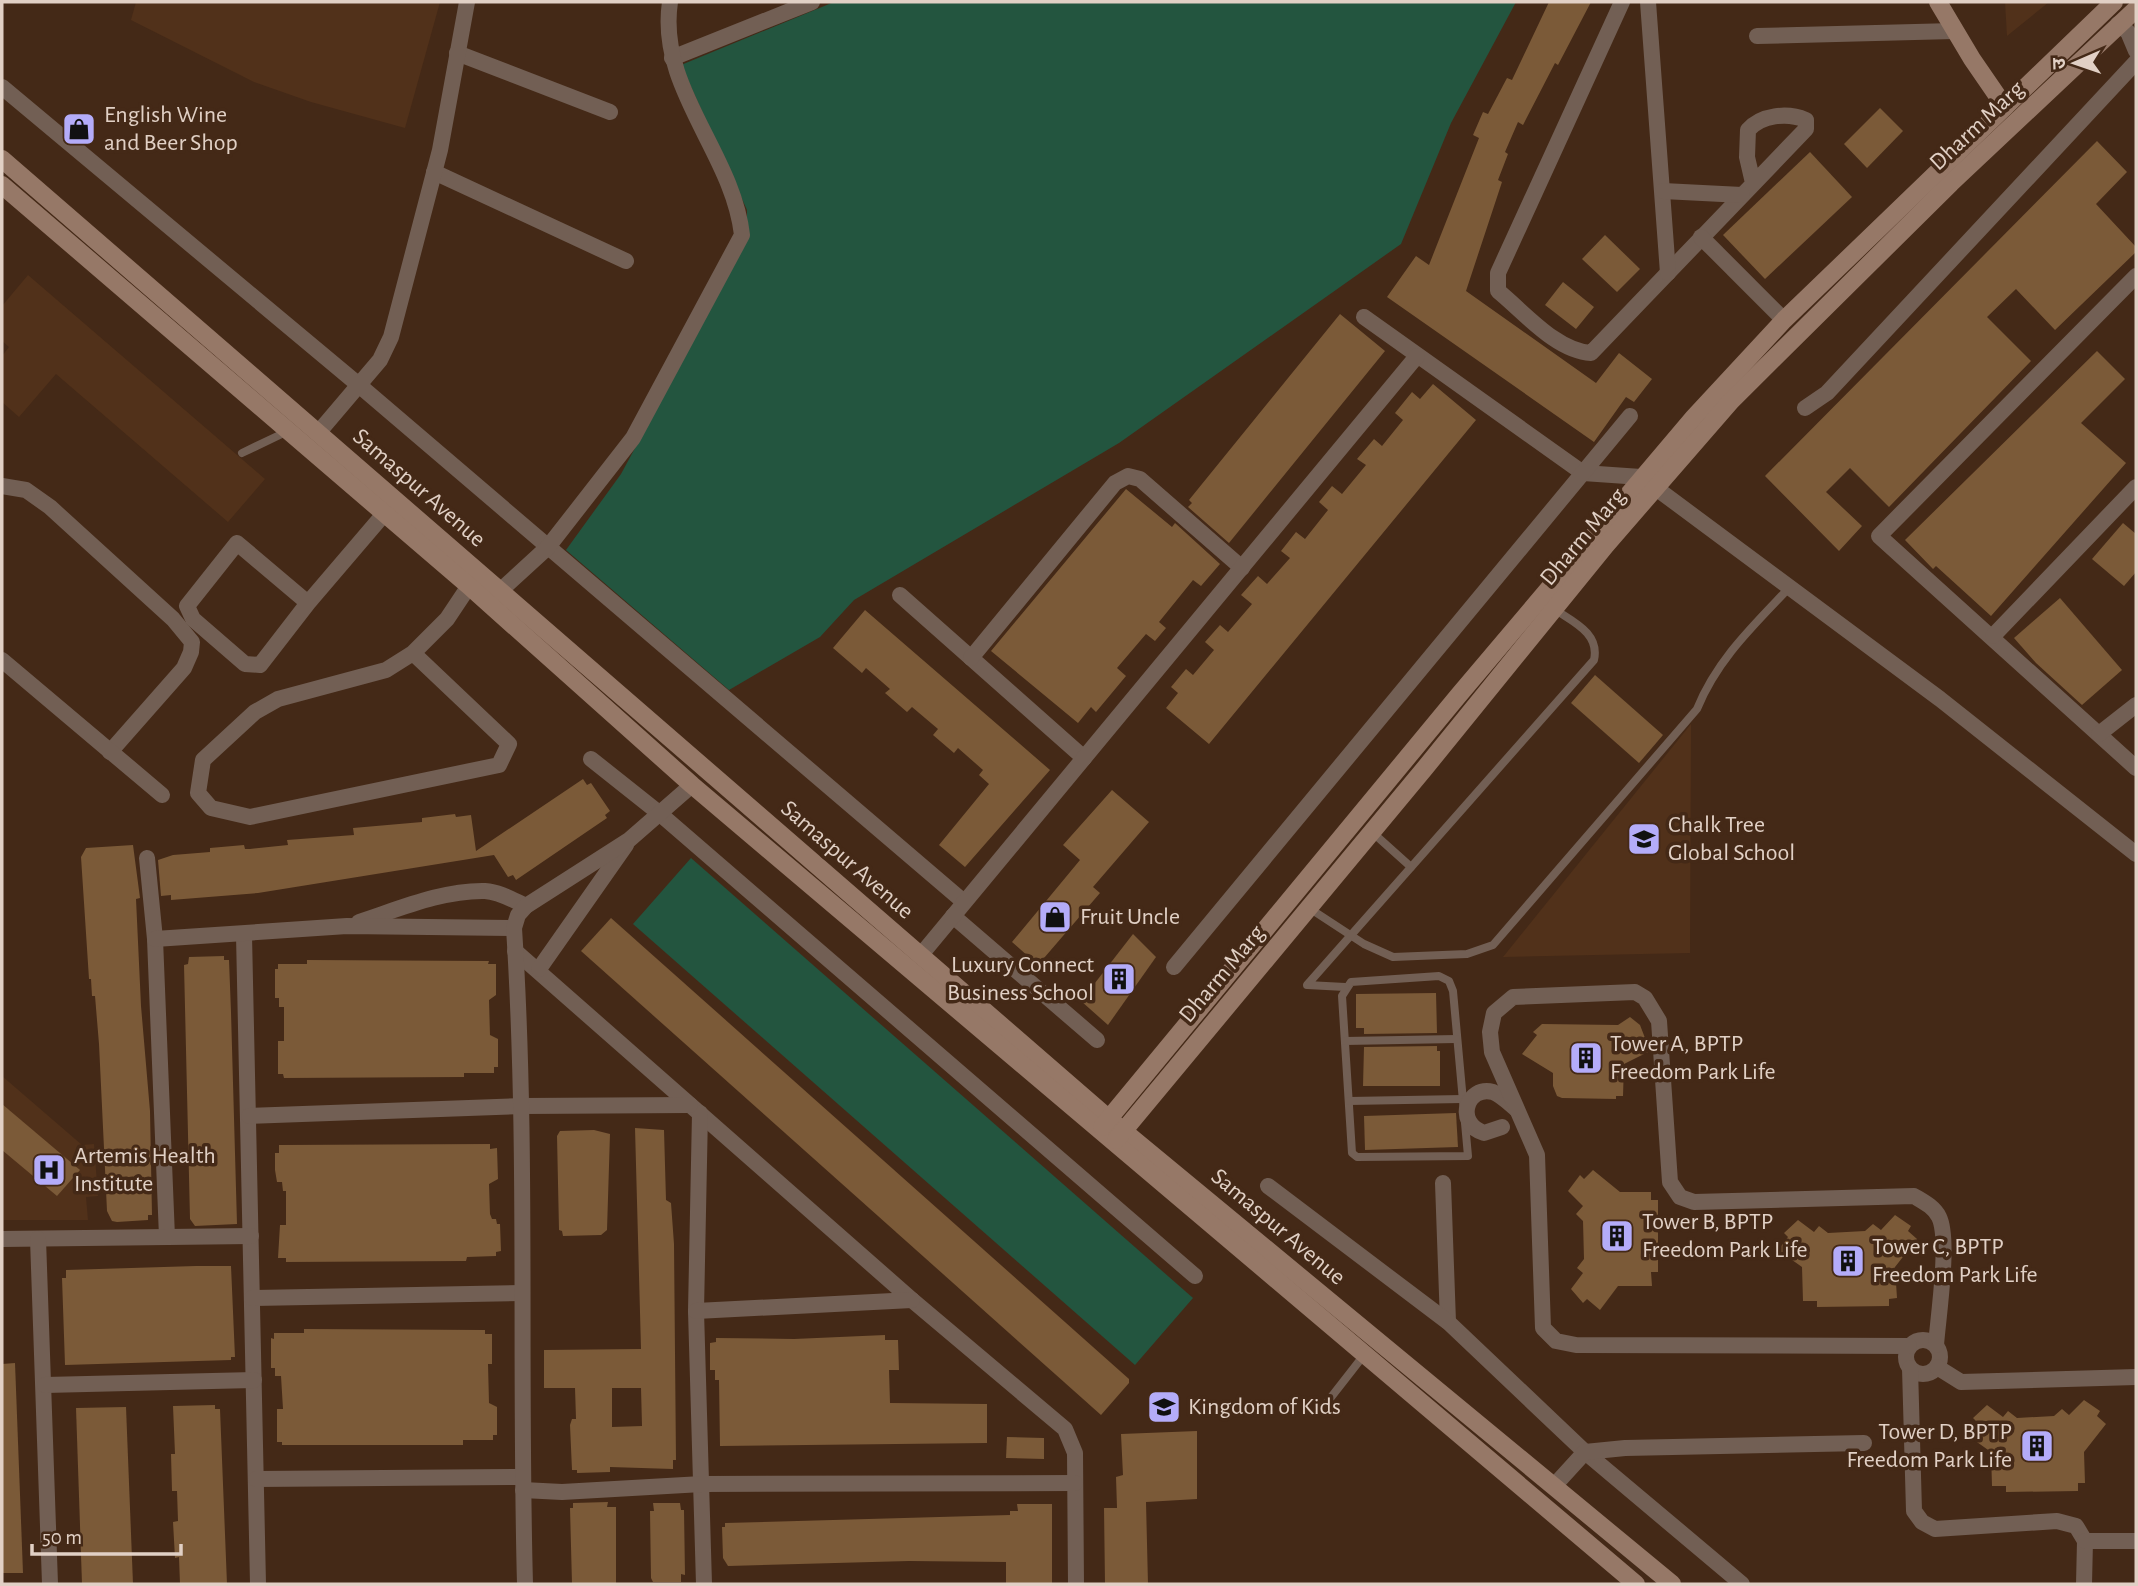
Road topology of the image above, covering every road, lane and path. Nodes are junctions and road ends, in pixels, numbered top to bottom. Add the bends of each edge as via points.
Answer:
1 (467, 2) edge
2 (670, 2) edge
3 (812, 2) edge
4 (1622, 2) edge
5 (1648, 2) edge
6 (1938, 2) edge
7 (2114, 2) edge
8 (2136, 9) edge
9 (2118, 24) junction
10 (1954, 31) junction
11 (1757, 36) dead end
12 (2136, 51) edge
13 (457, 53) junction
14 (672, 58) junction
15 (2136, 62) edge
16 (2, 87) edge
17 (2005, 107) junction
18 (610, 112) dead end
19 (2, 159) edge
20 (434, 172) junction
21 (2, 185) edge
22 (1748, 189) junction
23 (1662, 191) junction
24 (1701, 237) junction
25 (626, 261) dead end
26 (1668, 272) junction
27 (2136, 276) edge
28 (1364, 317) dead end
29 (1784, 320) junction
30 (1418, 356) junction
31 (250, 374) junction
32 (360, 386) junction
33 (237, 388) junction
34 (1805, 408) dead end
35 (1630, 416) dead end
36 (288, 431) junction
37 (318, 433) junction
38 (242, 453) dead end
39 (1583, 473) junction
40 (1642, 477) junction
41 (2, 486) edge
42 (2136, 486) edge
43 (1656, 489) junction
44 (384, 514) junction
45 (548, 547) junction
46 (1242, 568) junction
47 (469, 586) junction
48 (1788, 589) junction
49 (500, 591) junction
50 (900, 594) dead end
51 (307, 603) junction
52 (1554, 609) junction
53 (1993, 636) junction
54 (412, 653) junction
55 (971, 658) junction
56 (2, 660) edge
57 (2136, 705) edge
58 (2099, 734) junction
59 (110, 752) junction
60 (1084, 758) junction
61 (591, 759) dead end
62 (2136, 768) edge
63 (692, 785) junction
64 (162, 795) dead end
65 (659, 813) junction
66 (1372, 832) junction
67 (629, 840) junction
68 (2136, 854) edge
69 (147, 858) dead end
70 (1411, 867) junction
71 (964, 902) junction
72 (526, 906) junction
73 (1309, 908) junction
74 (953, 916) junction
75 (347, 926) junction
76 (514, 928) junction
77 (244, 935) junction
78 (1351, 935) junction
79 (155, 939) junction
80 (515, 951) junction
81 (920, 956) junction
82 (1174, 967) dead end
83 (539, 970) junction
84 (1345, 987) junction
85 (1456, 1039) junction
86 (1097, 1040) dead end
87 (1345, 1041) junction
88 (1462, 1098) junction
89 (1349, 1101) junction
90 (523, 1106) junction
91 (695, 1109) junction
92 (1519, 1111) junction
93 (248, 1115) junction
94 (1105, 1124) junction
95 (1503, 1126) dead end
96 (1119, 1136) junction
97 (1443, 1183) dead end
98 (1268, 1186) dead end
99 (167, 1237) junction
100 (251, 1237) junction
101 (2, 1239) edge
102 (38, 1239) junction
103 (1195, 1276) dead end
104 (521, 1293) junction
105 (252, 1298) junction
106 (912, 1300) junction
107 (696, 1311) junction
108 (1448, 1322) junction
109 (1936, 1345) junction
110 (1909, 1346) junction
111 (1365, 1354) junction
112 (1937, 1367) junction
113 (1910, 1368) junction
114 (2136, 1377) edge
115 (254, 1380) junction
116 (46, 1385) junction
117 (1325, 1405) dead end
118 (1864, 1443) dead end
119 (1586, 1452) junction
120 (256, 1479) junction
121 (523, 1483) junction
122 (1075, 1483) junction
123 (702, 1484) junction
124 (1554, 1486) junction
125 (2085, 1541) junction
126 (2136, 1541) edge
127 (50, 1584) edge
128 (258, 1584) edge
129 (525, 1584) edge
130 (705, 1584) edge
131 (1076, 1584) edge
132 (1636, 1584) edge
133 (1672, 1584) edge
134 (1742, 1584) edge
135 (2084, 1584) edge

1 - 13 street
2 - 14 street via 666,23
3 - 14 street
4 - 26 street via 1496,283 1498,291 1565,346 1591,353
5 - 23 street
6 - 10 main road
7 - 17 main road, Dharm Marg
8 - 9 main road, Dharm Marg
9 - 12 street via 2128,32
9 - 43 main road, Dharm Marg via 1731,401
10 - 11 street
10 - 17 main road
13 - 18 street
13 - 20 street
14 - 45 street via 730,190 742,235 633,438
15 - 34 street via 1827,393
16 - 32 street
17 - 29 main road, Dharm Marg
19 - 31 main road, Samaspur Avenue
20 - 25 street
20 - 32 street via 391,337
21 - 33 main road, Samaspur Avenue
22 - 22 street via 1748,130 1763,119 1795,116 1806,120 1805,129
22 - 23 street
22 - 24 street
23 - 26 street
24 - 26 street
24 - 29 street
27 - 53 street via 1880,536
28 - 30 street
29 - 40 main road, Dharm Marg
30 - 39 street
30 - 46 street
31 - 33 main road
31 - 37 main road, Samaspur Avenue
32 - 37 street
32 - 45 street
33 - 36 main road, Samaspur Avenue
35 - 39 street
36 - 38 lane
36 - 44 main road, Samaspur Avenue
37 - 49 main road, Samaspur Avenue
39 - 40 street
39 - 82 street
40 - 43 street
40 - 94 main road, Dharm Marg
41 - 59 street via 26,490 50,507 173,619 192,642 184,668
42 - 53 street
43 - 48 street
43 - 52 main road, Dharm Marg
44 - 47 main road, Samaspur Avenue
44 - 51 street
45 - 49 street
45 - 71 street
46 - 55 street via 1140,478 1128,476 1115,483
46 - 60 street
47 - 54 street via 447,618
47 - 63 main road, Samaspur Avenue
48 - 68 street via 1940,699
48 - 78 lane via 1726,654 1697,709 1493,945 1467,954 1393,957
49 - 81 main road, Samaspur Avenue
50 - 55 street
51 - 51 street via 237,543 187,606 193,619 245,664 254,666 260,665
52 - 66 main road, Dharm Marg
52 - 70 lane via 1588,633 1595,643 1594,660
53 - 58 street
54 - 54 street via 509,744 499,765 250,817 211,808 198,793 203,760 255,712 278,699 386,670
55 - 60 street
56 - 59 street
57 - 58 street
58 - 62 street
59 - 64 street
60 - 71 street
61 - 65 street
63 - 65 street
63 - 94 main road, Samaspur Avenue
65 - 67 street
65 - 103 street
66 - 70 lane
66 - 73 main road, Dharm Marg
67 - 72 street
67 - 83 street
69 - 79 street
70 - 78 lane
71 - 74 street
72 - 75 street via 500,894 471,893 425,901
72 - 76 street
73 - 78 lane
73 - 96 main road, Dharm Marg
74 - 81 street
74 - 86 street
75 - 76 street
75 - 77 street
76 - 80 street
77 - 79 street
77 - 93 street
78 - 84 lane via 1307,985
79 - 99 street
80 - 83 street
80 - 90 street
81 - 94 main road, Samaspur Avenue
83 - 91 street
84 - 85 lane via 1351,982 1440,976 1449,981 1453,991
84 - 87 lane
85 - 87 lane
85 - 88 lane
87 - 89 lane
88 - 89 lane
88 - 89 lane via 1468,1156 1364,1159 1352,1153
90 - 91 street
90 - 93 street
90 - 104 street
91 - 106 street
91 - 107 street
92 - 95 street via 1494,1093 1474,1096 1466,1109 1472,1127 1491,1133
92 - 109 street via 1490,1042 1494,1013 1503,1003 1513,997 1635,992 1645,998 1659,1021 1670,1182 1681,1197 1694,1202 1914,1196 1931,1206 1940,1219 1944,1241
92 - 110 street via 1538,1155 1543,1328 1556,1340 1576,1345
93 - 100 street
94 - 96 main road, Samaspur Avenue
96 - 111 main road, Samaspur Avenue
96 - 124 main road, Samaspur Avenue
97 - 108 street
98 - 108 street
99 - 100 street
99 - 102 street
100 - 105 street
101 - 102 street
102 - 116 street
104 - 105 street
104 - 121 street
105 - 115 street
106 - 107 street
106 - 122 street via 1065,1429 1075,1453
107 - 123 street
108 - 119 street
109 - 110 street via 1922,1339
109 - 112 street via 1940,1354
110 - 113 street
111 - 117 lane
111 - 132 main road, Samaspur Avenue
112 - 113 street via 1923,1374
112 - 114 street via 1962,1382
113 - 125 street via 1914,1511 1923,1522 1935,1529 2057,1521 2076,1526
115 - 116 street
115 - 120 street
116 - 127 street
118 - 119 street
119 - 124 street
119 - 134 street
120 - 121 street
120 - 128 street
121 - 123 street via 562,1492
121 - 129 street
122 - 123 street
122 - 131 street
123 - 130 street
124 - 133 main road, Samaspur Avenue
125 - 126 street
125 - 135 street

